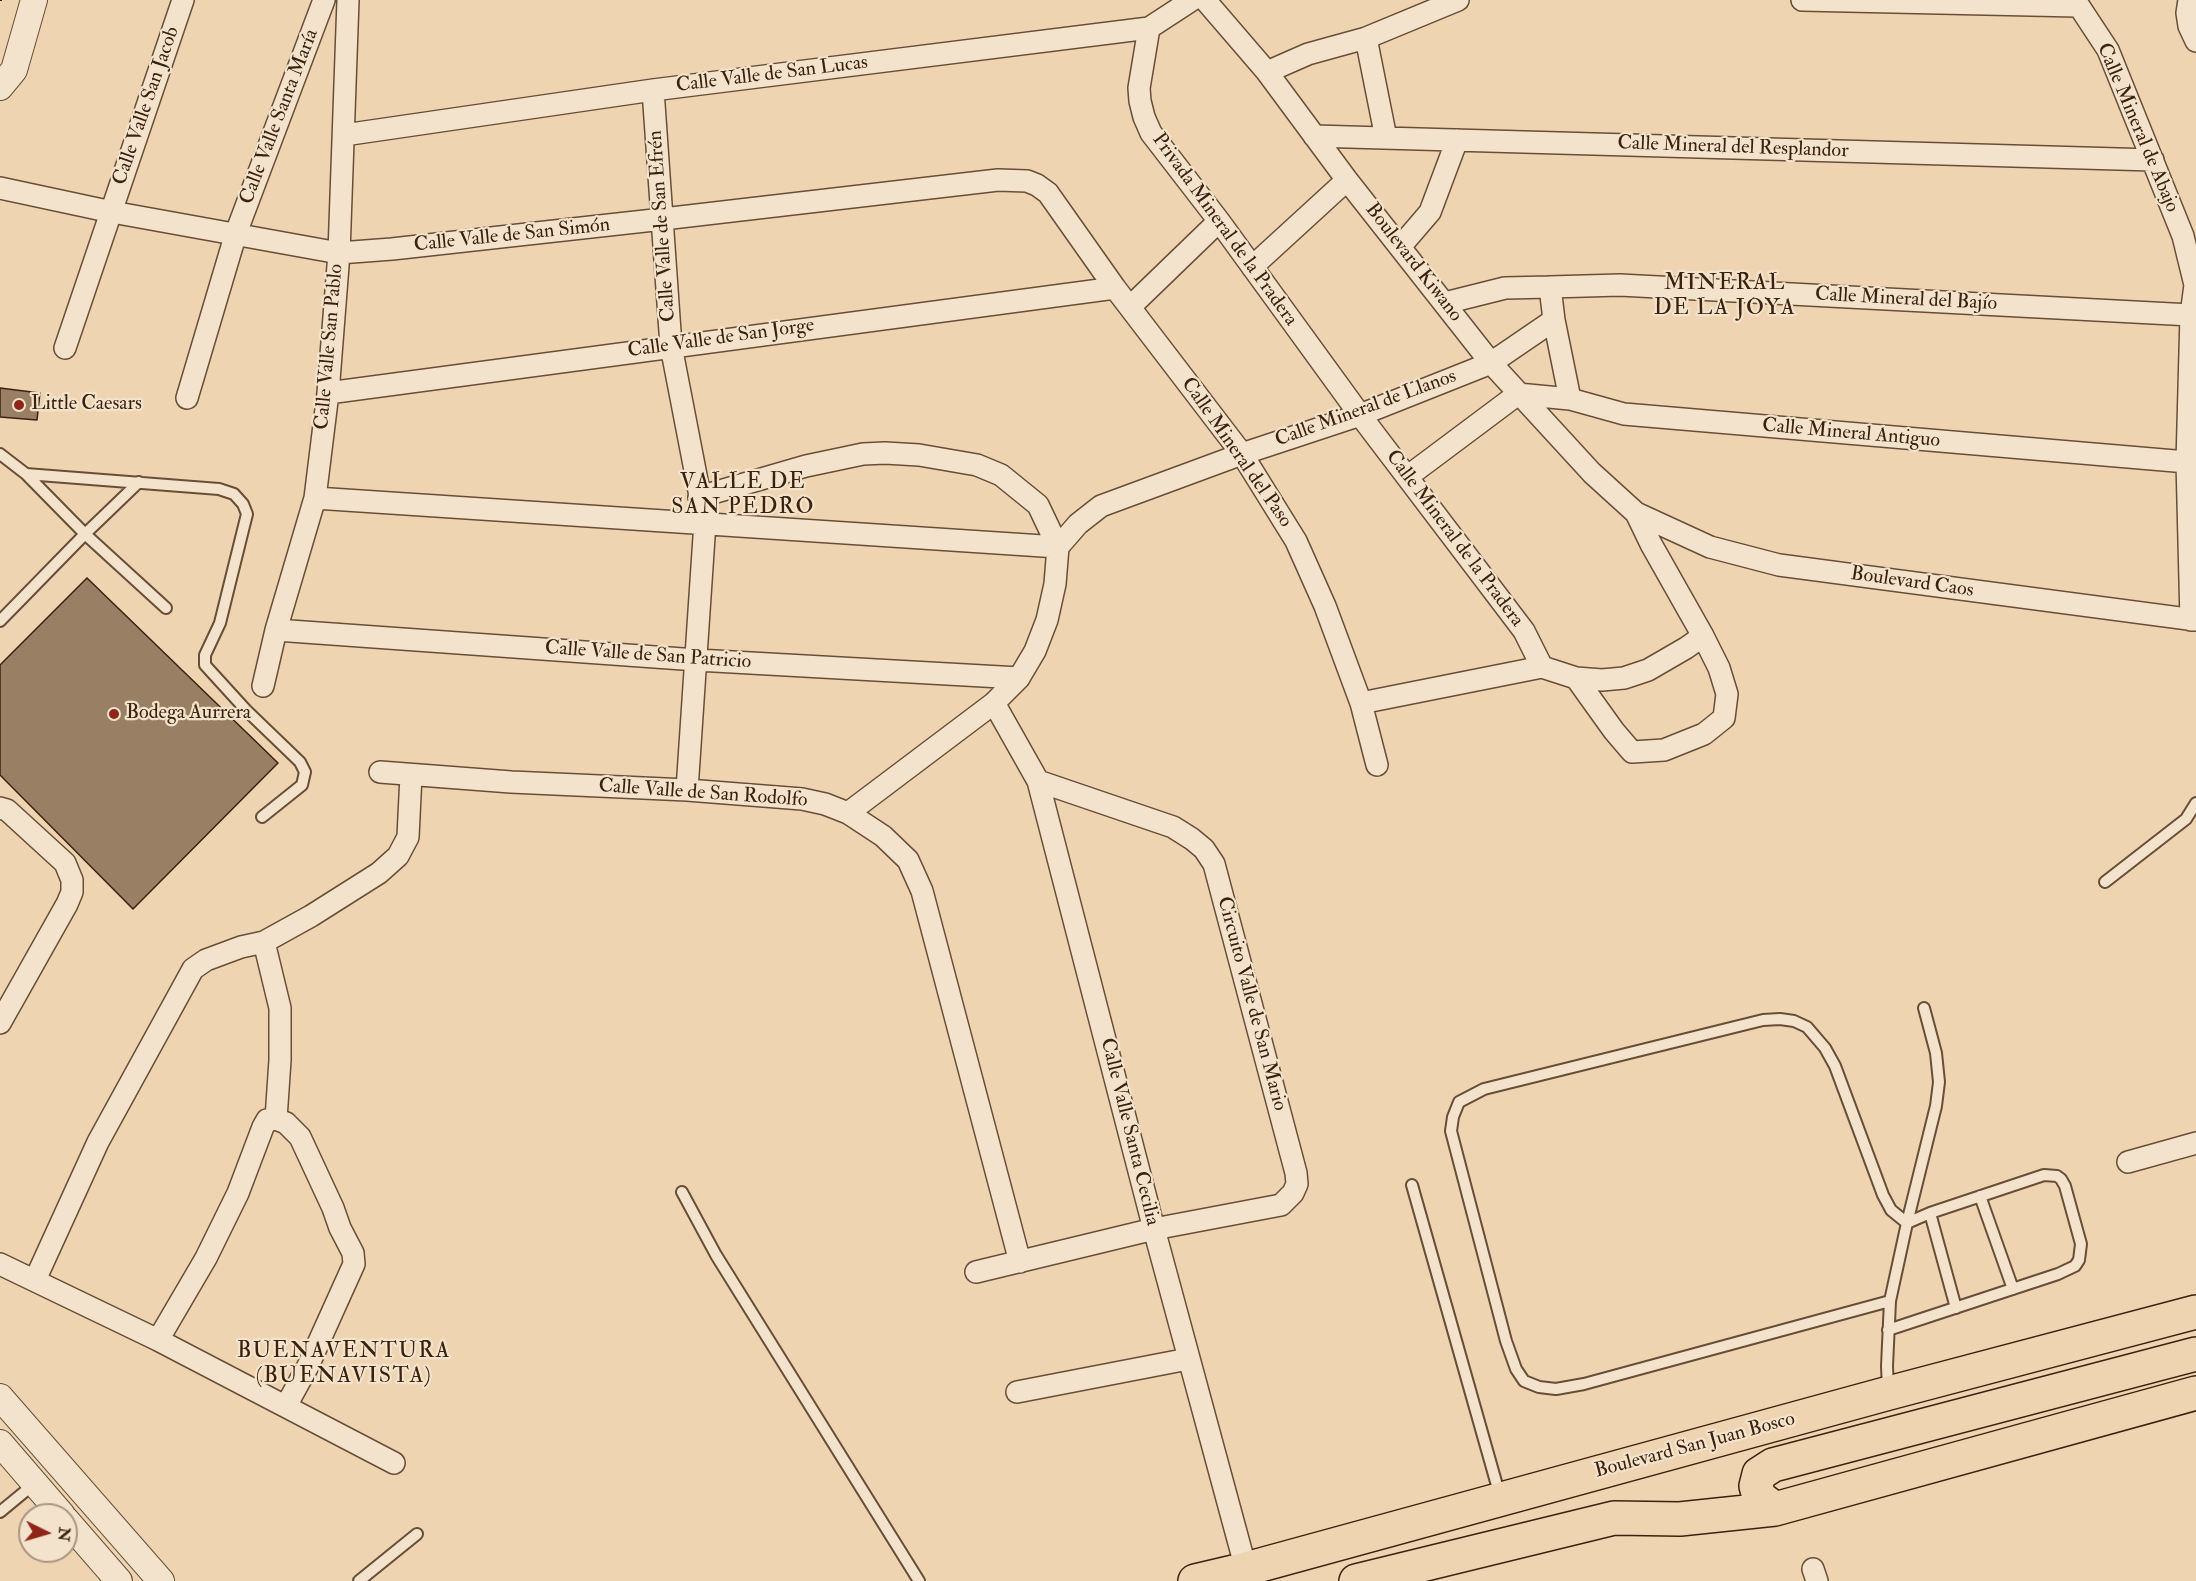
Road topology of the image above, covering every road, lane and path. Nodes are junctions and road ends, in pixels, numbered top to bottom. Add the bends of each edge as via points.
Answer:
1 (18, 0) edge
2 (34, 0) edge
3 (183, 0) edge
4 (324, 0) edge
5 (348, 0) edge
6 (1192, 0) edge
7 (1205, 0) edge
8 (1458, 0) edge
9 (1802, 0) edge
10 (2189, 0) edge
11 (2076, 3) edge
12 (1149, 28) junction
13 (1366, 38) junction
14 (2196, 41) edge
15 (0, 64) edge
16 (1267, 72) junction
17 (0, 87) edge
18 (653, 90) junction
19 (344, 135) junction
20 (1314, 136) junction
21 (1386, 138) junction
22 (1457, 140) junction
23 (2153, 160) junction
24 (1347, 180) junction
25 (1027, 181) joint
26 (0, 188) edge
27 (112, 212) junction
28 (663, 219) junction
29 (1219, 221) junction
30 (236, 233) junction
31 (1400, 247) junction
32 (339, 253) junction
33 (1252, 267) junction
34 (1550, 287) junction
35 (1115, 288) junction
36 (1444, 303) junction
37 (1130, 306) junction
38 (2191, 315) junction
39 (1554, 320) junction
40 (670, 346) junction
41 (65, 348) dead end
42 (1491, 363) junction
43 (328, 393) junction
44 (1518, 394) junction
45 (187, 398) dead end
46 (2193, 398) edge
47 (1570, 399) junction
48 (1360, 415) junction
49 (0, 454) edge
50 (1242, 454) junction
51 (2192, 461) edge
52 (26, 474) junction
53 (1407, 477) junction
54 (139, 482) junction
55 (699, 497) junction
56 (315, 498) junction
57 (1636, 513) junction
58 (705, 522) junction
59 (85, 534) junction
60 (1058, 547) junction
61 (166, 608) dead end
62 (2194, 620) edge
63 (0, 621) edge
64 (276, 630) junction
65 (1703, 636) junction
66 (697, 660) junction
67 (1542, 667) junction
68 (1019, 678) junction
69 (1576, 678) junction
70 (263, 686) dead end
71 (994, 703) junction
72 (1361, 703) junction
73 (1377, 765) dead end
74 (381, 772) dead end
75 (411, 775) junction
76 (1038, 782) junction
77 (687, 790) junction
78 (2196, 803) edge
79 (0, 808) edge
80 (848, 813) junction
81 (262, 817) dead end
82 (2105, 882) dead end
83 (264, 942) junction
84 (1924, 1008) dead end
85 (0, 1023) edge
86 (276, 1119) junction
87 (2196, 1143) edge
88 (2128, 1162) dead end
89 (1412, 1185) dead end
90 (682, 1192) dead end
91 (1980, 1196) junction
92 (1930, 1213) junction
93 (1907, 1223) junction
94 (1154, 1229) junction
95 (1020, 1262) junction
96 (0, 1264) edge
97 (976, 1272) dead end
98 (34, 1280) junction
99 (2013, 1289) junction
100 (1890, 1301) junction
101 (1956, 1308) junction
102 (2196, 1312) edge
103 (1888, 1330) junction
104 (158, 1340) junction
105 (2196, 1354) edge
106 (1188, 1359) junction
107 (1017, 1392) dead end
108 (1888, 1393) junction
109 (2196, 1393) edge
110 (0, 1397) edge
111 (286, 1406) junction
112 (0, 1443) edge
113 (394, 1463) dead end
114 (34, 1484) junction
115 (1501, 1499) junction
116 (51, 1503) edge
117 (1775, 1509) junction
118 (0, 1512) edge
119 (78, 1534) edge
120 (417, 1534) dead end
121 (1246, 1569) junction
122 (118, 1581) edge
123 (161, 1581) edge
124 (359, 1581) edge
125 (919, 1581) edge
126 (1194, 1581) edge
127 (1358, 1581) edge

1 - 15 street
2 - 17 street via 14,70
3 - 27 street, Calle Valle San Jacob
4 - 30 street, Calle Valle Santa María
5 - 19 street, Calle Valle San Pablo
6 - 12 street, Calle Valle de San Lucas
7 - 16 street, Boulevard Kiwano
8 - 13 street
9 - 11 street
10 - 14 street via 2189,26
11 - 23 street, Calle Mineral de Abajo via 2108,50
12 - 18 street, Calle Valle de San Lucas
12 - 29 street, Privada Mineral de la Pradera via 1139,88 1144,117 1151,132
13 - 16 street via 1308,54
13 - 21 street
16 - 20 street, Boulevard Kiwano
18 - 19 street, Calle Valle de San Lucas
18 - 28 street, Calle Valle de San Efrén
19 - 32 street, Calle Valle San Pablo
20 - 21 street, Calle Mineral del Resplandor
20 - 24 street, Boulevard Kiwano
21 - 22 street, Calle Mineral del Resplandor
22 - 23 street, Calle Mineral del Resplandor
22 - 31 street via 1430,212
23 - 38 street, Calle Mineral de Abajo via 2190,261 2195,285
24 - 31 street, Boulevard Kiwano
24 - 33 street
25 - 28 street, Calle Valle de San Simón via 998,180
25 - 35 street, Calle Mineral del Paso via 1048,193
26 - 27 street, Calle Valle de San Simón
27 - 30 street, Calle Valle de San Simón
27 - 41 street, Calle Valle San Jacob
28 - 32 street, Calle Valle de San Simón
28 - 40 street, Calle Valle de San Efrén
29 - 33 street, Privada Mineral de la Pradera
29 - 37 street
30 - 32 street, Calle Valle de San Simón
30 - 45 street, Calle Valle Santa María
31 - 36 street, Boulevard Kiwano
32 - 43 street, Calle Valle San Pablo
33 - 48 street, Privada Mineral de la Pradera
34 - 36 street, Calle Mineral del Bajío via 1505,288
34 - 38 street, Calle Mineral del Bajío via 1620,285
34 - 39 street
35 - 37 street, Calle Mineral del Paso
35 - 40 street, Calle Valle de San Jorge
36 - 42 street, Boulevard Kiwano
37 - 50 street, Calle Mineral del Paso
38 - 46 street, Calle Mineral de Abajo
39 - 42 street
39 - 47 street
40 - 43 street, Calle Valle de San Jorge
40 - 55 street, Calle Valle de San Efrén
42 - 44 street, Boulevard Kiwano
42 - 48 street, Calle Mineral de Llanos
43 - 56 street, Calle Valle San Pablo
44 - 47 street, Calle Mineral Antiguo
44 - 53 street
44 - 57 street, Boulevard Kiwano via 1592,473
46 - 51 street, Calle Mineral de Abajo
47 - 51 street, Calle Mineral Antiguo via 1624,414
48 - 50 street, Calle Mineral de Llanos
48 - 53 street, Calle Mineral de la Pradera
49 - 52 lane
50 - 60 street, Calle Mineral de Llanos via 1101,506
50 - 72 street, Calle Mineral del Paso via 1296,541
51 - 62 street, Calle Mineral de Abajo
52 - 54 lane
52 - 59 lane
53 - 67 street, Calle Mineral de la Pradera via 1524,631
54 - 59 lane
54 - 81 lane via 219,489 234,494 247,514 220,623 205,665 300,762 305,772 302,785
55 - 58 street, Calle Valle de San Efrén
55 - 60 street via 863,454 919,455 977,465 1001,476 1038,506
56 - 58 street
56 - 64 street, Calle Valle San Pablo
57 - 62 street, Boulevard Caos via 1710,547 1779,565
57 - 65 street
58 - 60 street
58 - 66 street, Calle Valle de San Efrén
59 - 61 lane
59 - 63 lane
60 - 68 street via 1047,620
64 - 66 street, Calle Valle de San Patricio
64 - 70 street, Calle Valle San Pablo
65 - 69 street via 1648,670 1624,678
65 - 69 street via 1719,668 1726,694 1724,718 1704,734 1664,750 1632,752
66 - 68 street, Calle Valle de San Patricio
66 - 77 street, Calle Valle de San Efrén
67 - 69 street
67 - 72 street
68 - 71 street
71 - 76 street, Calle Valle Santa Cecilia
71 - 80 street
72 - 73 street, Calle Mineral del Paso
74 - 75 street, Calle Valle de San Rodolfo
75 - 77 street, Calle Valle de San Rodolfo
75 - 83 street via 408,837 398,856 379,873
76 - 94 street, Calle Valle Santa Cecilia
76 - 94 street, Circuito Valle de San Mario via 1173,827 1204,849 1214,864 1296,1173 1293,1193 1281,1205
77 - 80 street, Calle Valle de San Rodolfo via 802,799
78 - 82 lane via 2186,819
79 - 85 street via 65,863 72,892
80 - 95 street via 883,836 908,860 922,891
83 - 86 street via 280,1008
83 - 98 street via 206,960 193,969 98,1142
84 - 93 lane via 1939,1082
86 - 104 street via 267,1120 263,1127 211,1248
86 - 111 street via 300,1137 353,1252 354,1264
87 - 88 street
89 - 115 lane
90 - 125 lane via 716,1255
91 - 92 lane
91 - 99 lane
91 - 99 lane via 2044,1175 2056,1176 2065,1186 2081,1244 2079,1260 2069,1269
92 - 93 lane
92 - 101 lane
93 - 100 lane
93 - 100 lane via 1891,1210 1883,1195 1825,1048 1807,1027 1794,1021 1762,1020 1484,1089 1460,1102 1453,1117 1451,1131 1506,1341 1524,1381 1556,1389 1584,1384
94 - 95 street, Circuito Valle de San Mario
94 - 106 street, Calle Valle Santa Cecilia
95 - 97 street, Circuito Valle de San Mario
96 - 98 street
98 - 104 street
99 - 101 lane
100 - 103 lane
101 - 103 lane
102 - 108 main road, Boulevard San Juan Bosco
103 - 108 lane
104 - 111 street
105 - 117 main road via 1773,1465 1759,1474 1756,1486 1759,1497
106 - 107 street
106 - 121 street, Calle Valle Santa Cecilia
108 - 115 main road, Boulevard San Juan Bosco
109 - 117 main road
110 - 123 street
111 - 113 street
112 - 114 street
114 - 116 street
114 - 118 lane
115 - 121 main road, Boulevard San Juan Bosco
117 - 127 main road via 1680,1519 1614,1518
119 - 122 street
120 - 124 lane
121 - 126 main road, Boulevard San Juan Bosco

